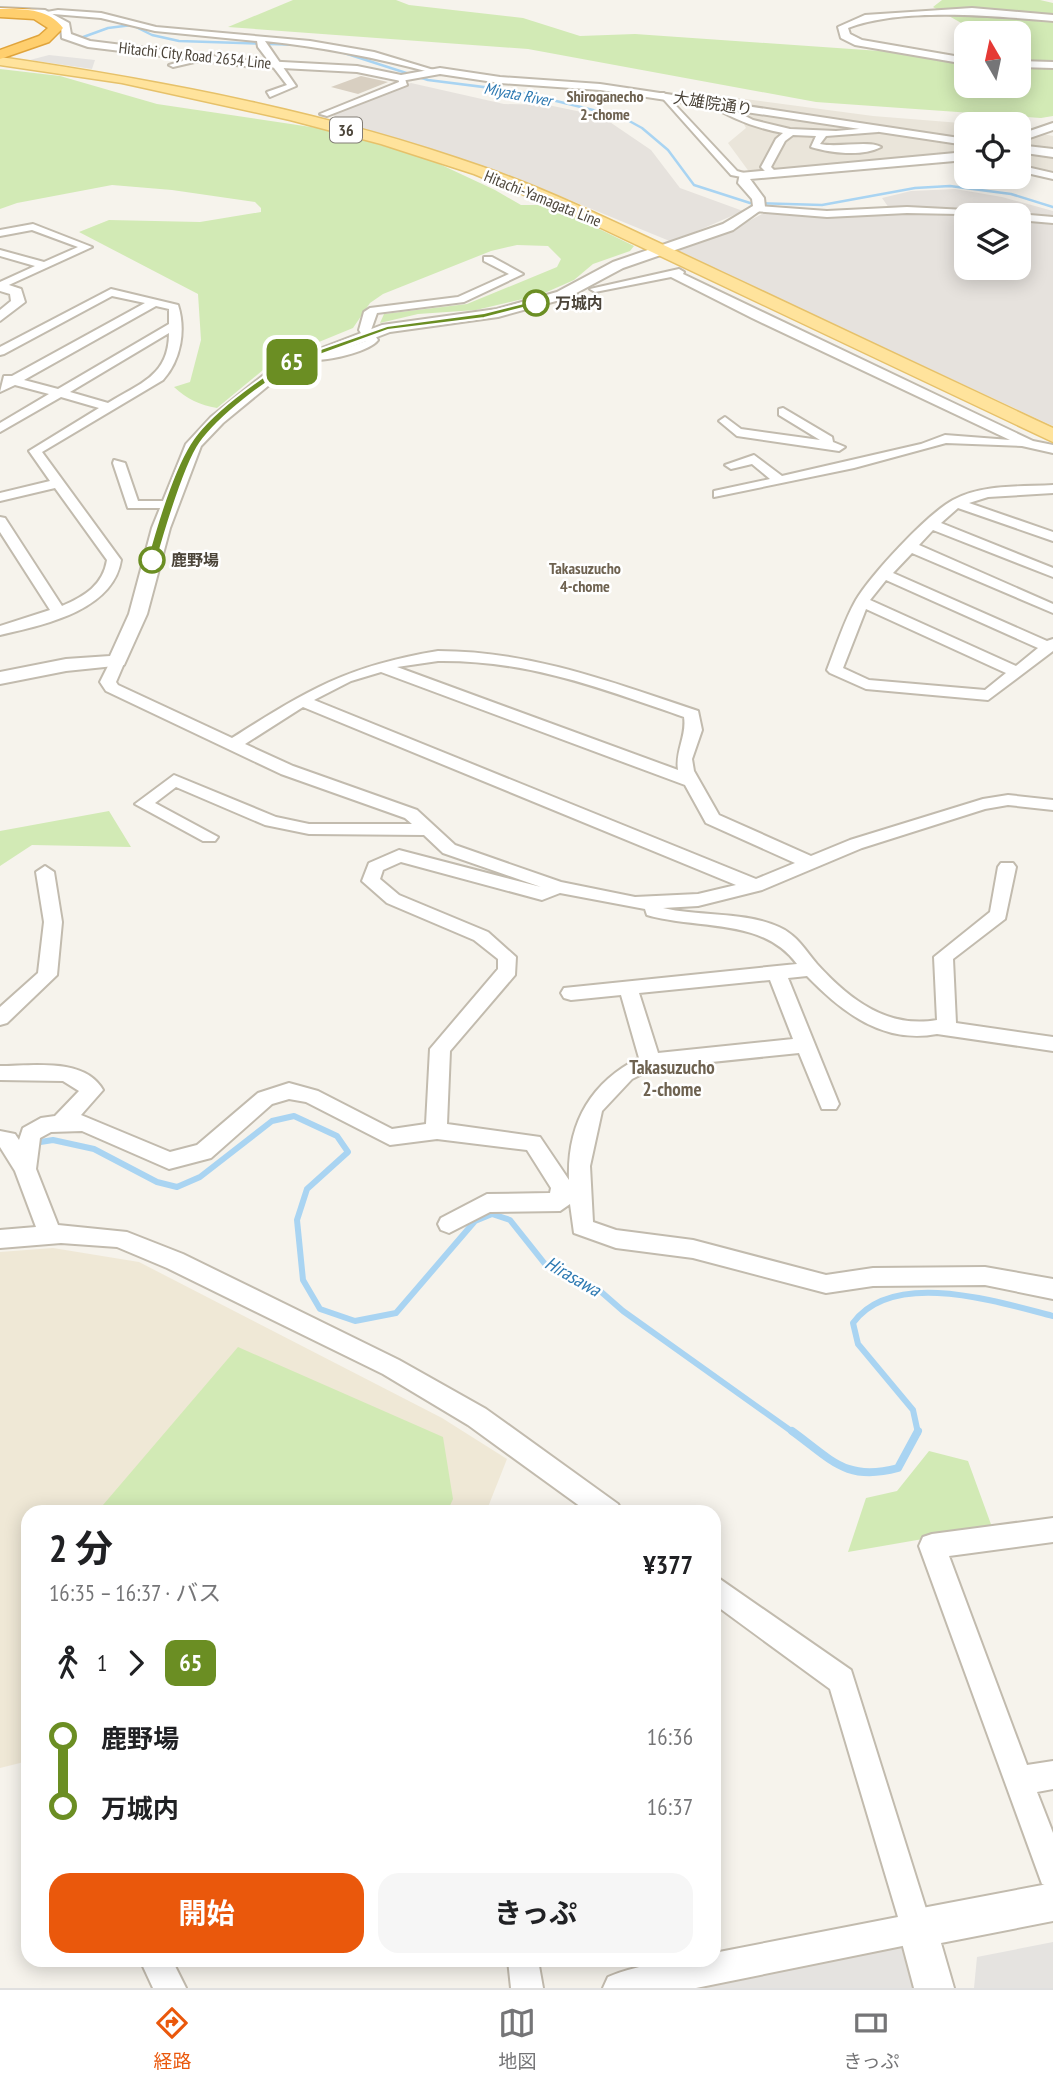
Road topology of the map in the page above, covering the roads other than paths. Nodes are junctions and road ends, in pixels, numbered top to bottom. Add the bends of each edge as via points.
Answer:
1 (0, 12) edge
2 (45, 13) junction
3 (1053, 19) edge
4 (260, 41) junction
5 (0, 55) edge
6 (200, 58) junction
7 (954, 59) edge
8 (0, 61) edge
9 (274, 64) junction
10 (1031, 64) edge
11 (173, 65) dead end
12 (1053, 65) edge
13 (433, 71) junction
14 (408, 76) junction
15 (270, 94) dead end
16 (661, 95) junction
17 (712, 102) junction
18 (1053, 126) edge
19 (336, 127) junction
20 (878, 129) junction
21 (792, 131) junction
22 (1031, 134) edge
23 (822, 135) junction
24 (954, 140) edge
25 (876, 147) dead end
26 (1031, 150) edge
27 (1053, 153) edge
28 (954, 157) edge
29 (1031, 171) edge
30 (771, 172) junction
31 (744, 176) junction
32 (1053, 176) edge
33 (759, 206) junction
34 (954, 212) edge
35 (1031, 218) edge
36 (1053, 220) edge
37 (0, 233) edge
38 (663, 250) junction
39 (0, 253) edge
40 (488, 259) dead end
41 (46, 266) junction
42 (609, 269) junction
43 (637, 282) junction
44 (0, 286) edge
45 (595, 289) dead end
46 (154, 303) junction
47 (0, 317) edge
48 (174, 326) junction
49 (367, 335) junction
50 (0, 352) edge
51 (0, 377) edge
52 (14, 380) junction
53 (0, 388) edge
54 (60, 393) junction
55 (110, 407) junction
56 (783, 412) dead end
57 (725, 421) dead end
58 (0, 428) edge
59 (1053, 436) edge
60 (1029, 444) junction
61 (729, 447) dead end
62 (839, 447) junction
63 (1053, 449) edge
64 (879, 455) junction
65 (747, 461) junction
66 (119, 463) dead end
67 (731, 465) dead end
68 (779, 480) junction
69 (58, 483) junction
70 (1053, 489) edge
71 (719, 494) dead end
72 (0, 497) edge
73 (957, 503) junction
74 (169, 505) junction
75 (0, 521) edge
76 (931, 524) junction
77 (1053, 537) edge
78 (911, 547) junction
79 (1053, 573) edge
80 (884, 574) junction
81 (862, 602) junction
82 (1053, 608) edge
83 (58, 611) junction
84 (0, 631) edge
85 (1051, 646) edge
86 (117, 662) junction
87 (382, 667) junction
88 (1017, 672) junction
89 (0, 678) edge
90 (303, 702) junction
91 (232, 746) junction
92 (691, 781) junction
93 (1053, 805) edge
94 (429, 830) junction
95 (209, 837) dead end
96 (811, 863) junction
97 (1007, 867) dead end
98 (45, 872) dead end
99 (756, 886) junction
100 (558, 887) junction
101 (635, 903) junction
102 (811, 970) junction
103 (777, 973) junction
104 (628, 988) junction
105 (571, 993) dead end
106 (0, 1018) edge
107 (947, 1029) junction
108 (1053, 1044) edge
109 (806, 1045) junction
110 (650, 1061) junction
111 (0, 1073) edge
112 (829, 1104) dead end
113 (62, 1122) junction
114 (437, 1131) junction
115 (18, 1147) edge
116 (449, 1224) dead end
117 (51, 1236) junction
118 (0, 1239) edge
119 (1053, 1289) edge
120 (599, 1505) edge
121 (1050, 1536) edge
122 (721, 1593) edge
123 (1053, 1775) edge
124 (1019, 1782) junction
125 (1053, 1873) edge
126 (1053, 1902) edge
127 (917, 1928) junction
128 (721, 1960) edge
129 (159, 1967) edge
130 (524, 1967) edge
131 (668, 1969) edge
132 (170, 1988) edge
133 (527, 1988) edge
134 (619, 1988) edge
135 (934, 1988) edge

1 - 2 street
1 - 5 highway via 49,20 56,28 49,36
2 - 4 street
2 - 6 street, Hitachi City Road 2654 Line via 64,22 73,40
3 - 7 street via 972,11 865,18 843,27 845,36 859,43
4 - 9 street
4 - 13 street via 374,54
6 - 9 street, Hitachi City Road 2654 Line
6 - 11 street
8 - 19 main road, Hitachi-Yamagata Line / 36 via 122,79
9 - 14 street, Hitachi City Road 2654 Line
9 - 15 street via 292,86
10 - 12 street
13 - 14 street, 大雄院通り
13 - 16 street, 大雄院通り
14 - 19 street via 404,83 324,114
16 - 17 street, 大雄院通り
16 - 31 street via 734,173
17 - 20 street, 大雄院通り
17 - 21 street via 738,119
18 - 22 street
19 - 38 main road, Hitachi-Yamagata Line / 36 via 479,171
20 - 23 street
20 - 24 street, 大雄院通り
21 - 23 street
21 - 30 street via 781,139 766,167
23 - 25 street via 814,145 844,152
26 - 27 street
28 - 30 street
29 - 32 street
30 - 31 street
31 - 33 street
33 - 34 street via 827,215
33 - 38 street via 728,227
35 - 36 street
37 - 41 street via 33,228 87,247
38 - 42 street
38 - 59 main road, Hitachi-Yamagata Line / 36
39 - 41 street
40 - 49 street via 518,274 460,300 374,310
41 - 44 street
42 - 43 street
42 - 49 street via 571,292 511,310 403,324
43 - 45 street
43 - 60 street via 677,273 756,316
44 - 47 street via 16,292 18,302
46 - 48 street via 174,307
46 - 50 street via 111,292
46 - 52 street
48 - 54 street
48 - 55 street via 170,367
49 - 74 street via 281,369 206,429 187,458
51 - 52 street
52 - 53 street
52 - 54 street
54 - 55 street
54 - 58 street
55 - 69 street via 35,451
56 - 62 street
57 - 62 street via 737,432
60 - 63 street
60 - 64 street via 945,439
61 - 65 street
62 - 64 street
64 - 68 street
65 - 67 street
65 - 68 street via 754,459
66 - 74 street via 133,505
68 - 71 street
69 - 72 street
69 - 83 street via 110,554 115,569 93,597
70 - 73 street via 986,493
73 - 76 street
73 - 77 street
74 - 86 street via 138,614
75 - 83 street
76 - 78 street
76 - 79 street
78 - 80 street
78 - 82 street
80 - 81 street
80 - 85 street
81 - 88 street
81 - 88 street via 835,670 866,684 988,695
83 - 84 street
85 - 88 street
86 - 89 street via 66,665
86 - 91 street via 108,682 112,688
87 - 90 street via 346,678
87 - 92 street
87 - 92 street via 440,654 502,656 692,714 694,730 684,759
90 - 91 street
90 - 99 street
91 - 94 street via 411,814
92 - 96 street via 712,819
93 - 96 street via 1007,800 984,804
94 - 95 street via 309,829 271,821 174,780 143,804
94 - 100 street via 449,849
96 - 99 street
97 - 107 street via 999,915 943,957
98 - 106 street via 53,922 47,975
99 - 101 street via 698,900
100 - 101 street
100 - 114 street via 542,894 398,856 375,867 371,881 393,900 481,936 506,957 508,970 440,1049
101 - 102 street via 657,912 748,926 784,937
102 - 103 street
102 - 107 street via 872,1019 903,1031
103 - 104 street
103 - 109 street
104 - 105 street
104 - 110 street
107 - 108 street
109 - 110 street
109 - 112 street
110 - 119 street via 625,1074 592,1108 579,1166 582,1227 616,1239 694,1249 826,1284 873,1277 985,1276
111 - 113 street via 67,1074 93,1090
113 - 114 street via 84,1123 169,1161 204,1152 265,1098 289,1091 311,1096 390,1137
113 - 115 street via 38,1128
114 - 116 street via 533,1143 562,1187 559,1202 487,1203
115 - 117 street
117 - 118 street
117 - 120 street via 119,1238 250,1297 391,1367 477,1417
121 - 124 street via 932,1546
122 - 127 street via 841,1680
123 - 124 street
124 - 125 street
126 - 127 street
127 - 128 street
127 - 135 street
129 - 132 street
130 - 133 street
131 - 134 street

